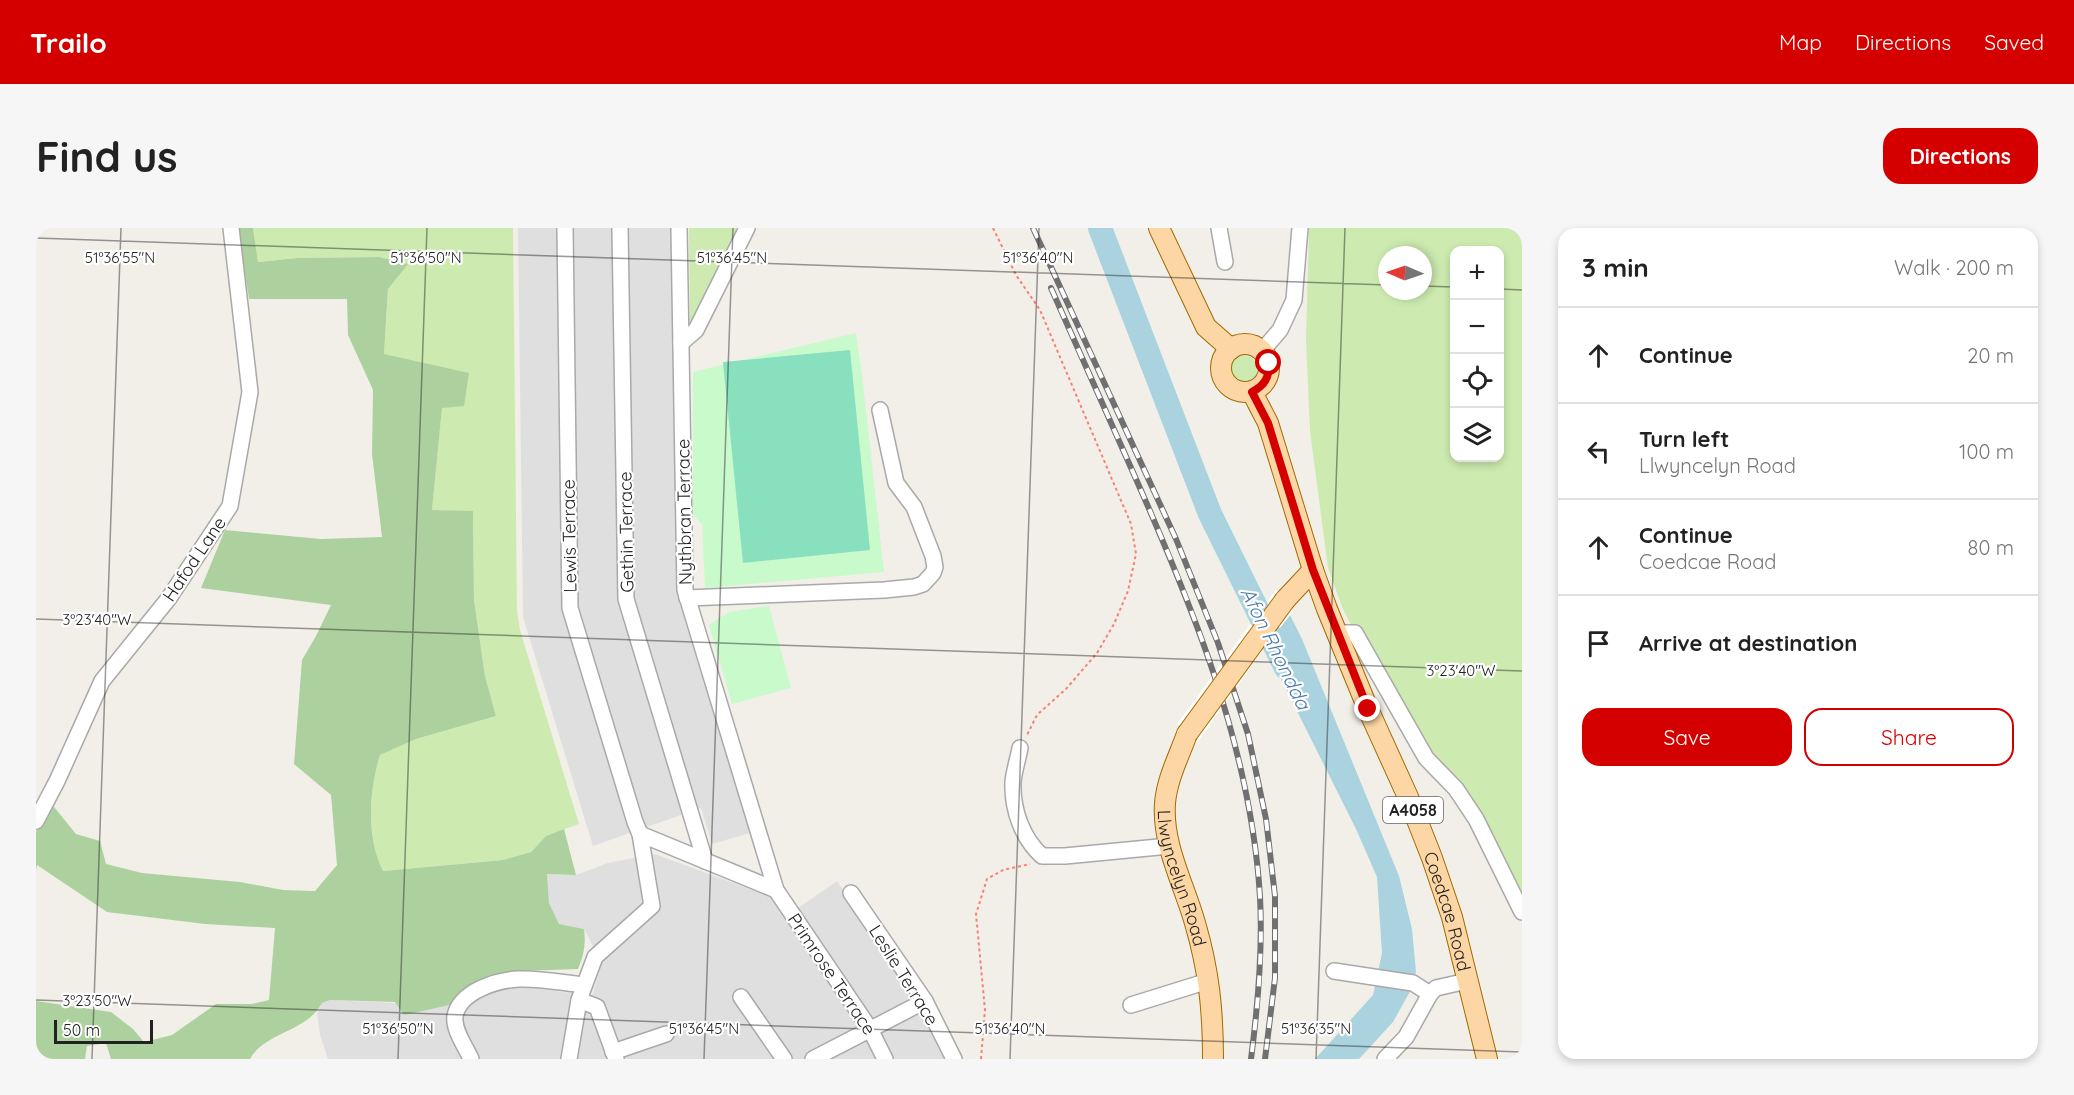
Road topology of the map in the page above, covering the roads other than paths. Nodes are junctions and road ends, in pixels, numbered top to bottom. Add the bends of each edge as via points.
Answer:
1 (231, 228) edge
2 (565, 228) edge
3 (620, 228) edge
4 (679, 228) edge
5 (747, 228) edge
6 (1159, 228) edge
7 (1219, 228) edge
8 (1299, 228) edge
9 (1225, 262) dead end
10 (681, 343) junction
11 (1231, 349) junction
12 (1262, 351) junction
13 (1252, 392) junction
14 (880, 410) dead end
15 (1313, 570) junction
16 (687, 598) junction
17 (1337, 633) junction
18 (1020, 748) road end
19 (36, 821) edge
20 (640, 834) junction
21 (1168, 846) junction
22 (705, 861) junction
23 (776, 890) junction
24 (851, 893) dead end
25 (1522, 912) edge
26 (1334, 971) dead end
27 (1208, 981) junction
28 (1467, 981) junction
29 (584, 984) junction
30 (1430, 994) junction
31 (741, 997) dead end
32 (579, 1000) junction
33 (925, 1001) junction
34 (1131, 1005) dead end
35 (870, 1029) junction
36 (666, 1034) dead end
37 (614, 1055) edge
38 (822, 1056) edge
39 (471, 1059) edge
40 (569, 1059) edge
41 (784, 1059) edge
42 (885, 1059) edge
43 (954, 1059) edge
44 (1213, 1059) edge
45 (1385, 1059) edge
46 (1487, 1059) edge

1 - 19 street, Hafod Lane via 250,392 230,506 169,598 102,681
2 - 20 street, Lewis Terrace via 570,608
3 - 22 street, Gethin Terrace via 626,599
4 - 10 street, Nythbran Terrace
5 - 10 street via 696,330
6 - 11 main road via 1206,327
7 - 9 street
8 - 12 street via 1294,300 1280,330
10 - 16 street, Nythbran Terrace
11 - 12 main road via 1247,344
11 - 13 main road via 1223,359 1222,376 1233,390
12 - 13 main road via 1269,372 1261,387
13 - 15 main road, A4058 via 1268,423
14 - 16 street via 896,483 914,507 933,555 935,567 928,579 914,587 884,590
15 - 17 main road, Coedcae Road / A4058
15 - 21 main road, Llwyncelyn Road, bridge via 1285,600 1187,734 1170,778 1165,804
16 - 23 street, Nythbran Terrace
17 - 25 street via 1355,633 1426,759 1456,789 1476,819
17 - 28 main road, Coedcae Road / A4058 via 1432,858 1452,917
18 - 21 street via 1013,782 1017,816 1029,844 1042,856
20 - 22 street
20 - 29 street, Lewis Terrace via 652,906 595,957
21 - 27 main road, Llwyncelyn Road via 1195,922
22 - 23 street
23 - 35 street, Primrose Terrace
24 - 33 street, Leslie Terrace
26 - 30 street via 1413,983
27 - 34 street
27 - 44 main road, Llwyncelyn Road
28 - 30 street via 1436,988
28 - 46 main road, Coedcae Road / A4058
29 - 32 street
29 - 39 street via 519,979 492,984 464,998 455,1016
30 - 45 street via 1406,1037
31 - 41 street
32 - 37 street via 597,1007
32 - 40 street
33 - 35 street
33 - 43 street, Leslie Terrace
35 - 38 street
35 - 42 street, Primrose Terrace
36 - 37 street

